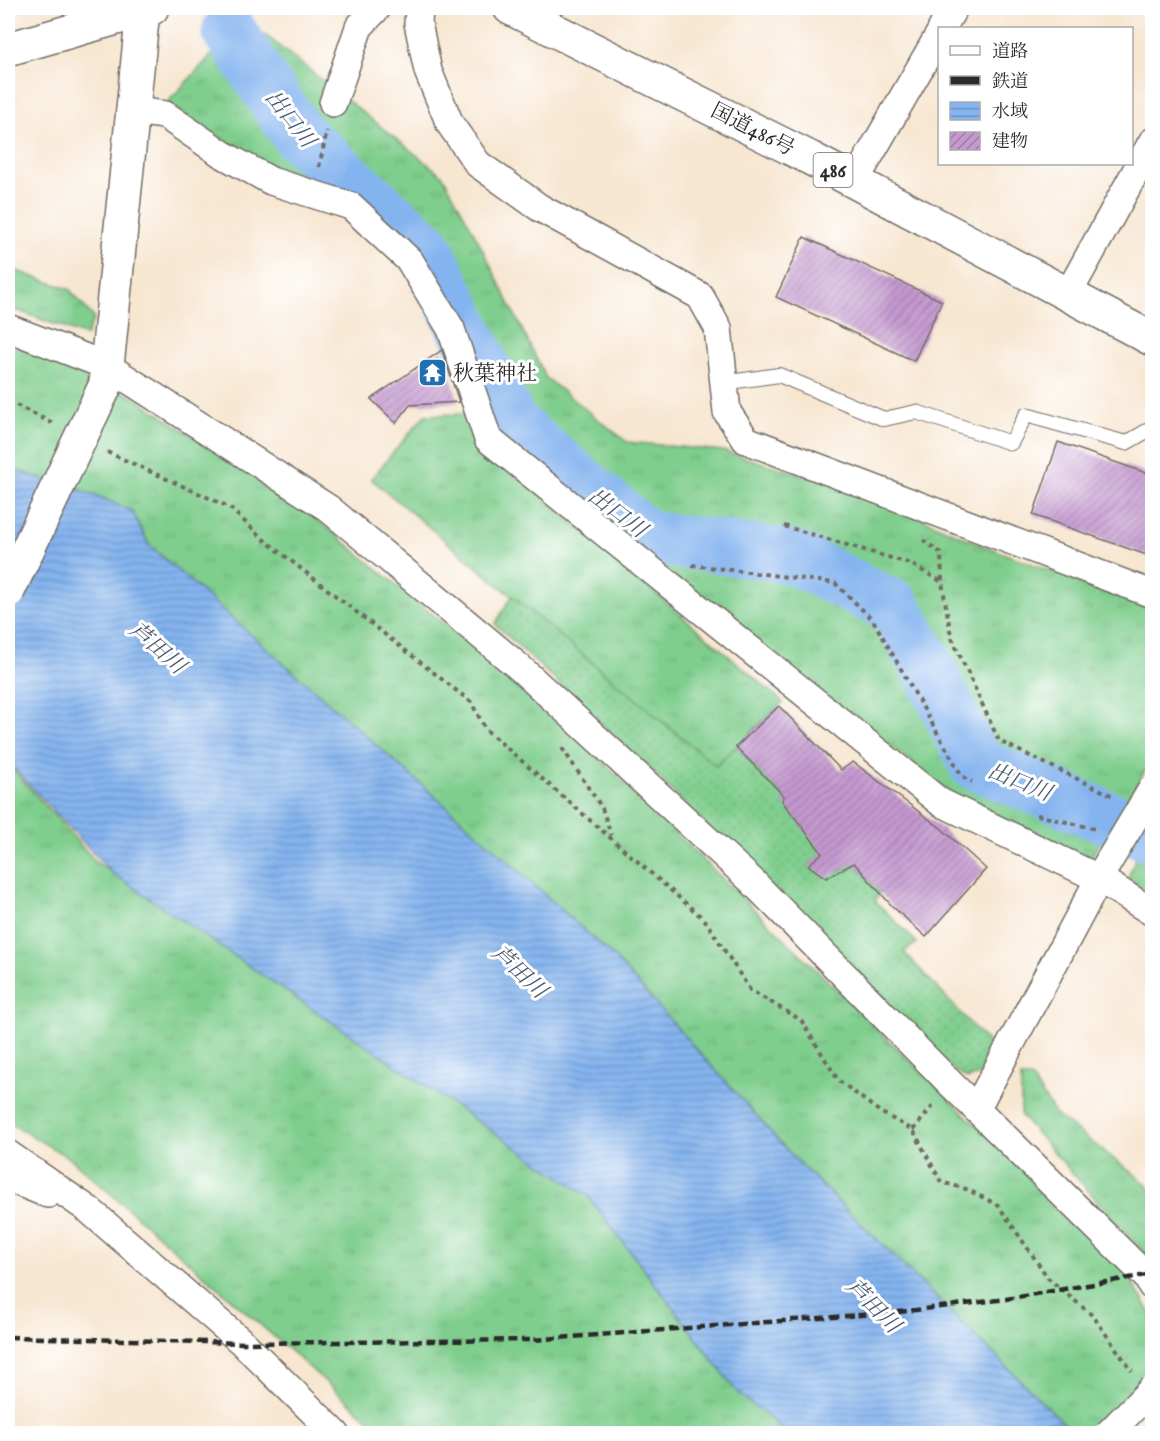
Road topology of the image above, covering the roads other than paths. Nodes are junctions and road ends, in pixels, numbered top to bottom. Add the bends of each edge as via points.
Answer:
1 (377, 8) edge
2 (419, 8) edge
3 (510, 8) edge
4 (954, 8) edge
5 (148, 9) edge
6 (943, 27) edge
7 (938, 35) edge
8 (8, 49) edge
9 (333, 103) road end
10 (134, 111) junction
11 (1152, 142) edge
12 (855, 181) junction
13 (1068, 294) junction
14 (8, 328) edge
15 (1152, 339) edge
16 (106, 376) junction
17 (723, 383) junction
18 (1152, 428) edge
19 (8, 591) edge
20 (1152, 594) edge
21 (1152, 789) edge
22 (1103, 873) junction
23 (1152, 912) edge
24 (976, 1109) junction
25 (8, 1154) edge
26 (8, 1178) edge
27 (60, 1190) junction
28 (1152, 1286) edge
29 (1145, 1383) edge
30 (336, 1434) edge
31 (1108, 1434) edge

1 - 9 street via 358,27
2 - 17 street via 418,23 428,71 450,124 478,164 540,208 700,296 718,328
3 - 12 main road, 国道486号 / 486
4 - 6 street
5 - 8 main road
5 - 10 main road
7 - 12 street
10 - 16 main road
10 - 22 street via 165,115 271,181 351,206 410,261 451,329 488,439 940,802
11 - 13 street
12 - 13 main road, 国道486号 / 486
13 - 15 main road, 国道486号 / 486
14 - 16 street
16 - 19 main road, bridge
16 - 24 street via 328,508 519,667 751,880
17 - 18 lane via 779,375 884,419 916,412 1011,442 1026,415 1126,443
17 - 20 street via 727,412 746,440
21 - 22 street, bridge
22 - 23 street
22 - 24 street
24 - 28 street
25 - 27 street
26 - 27 street via 46,1194
27 - 30 street via 89,1210 243,1343
29 - 31 street, bridge

